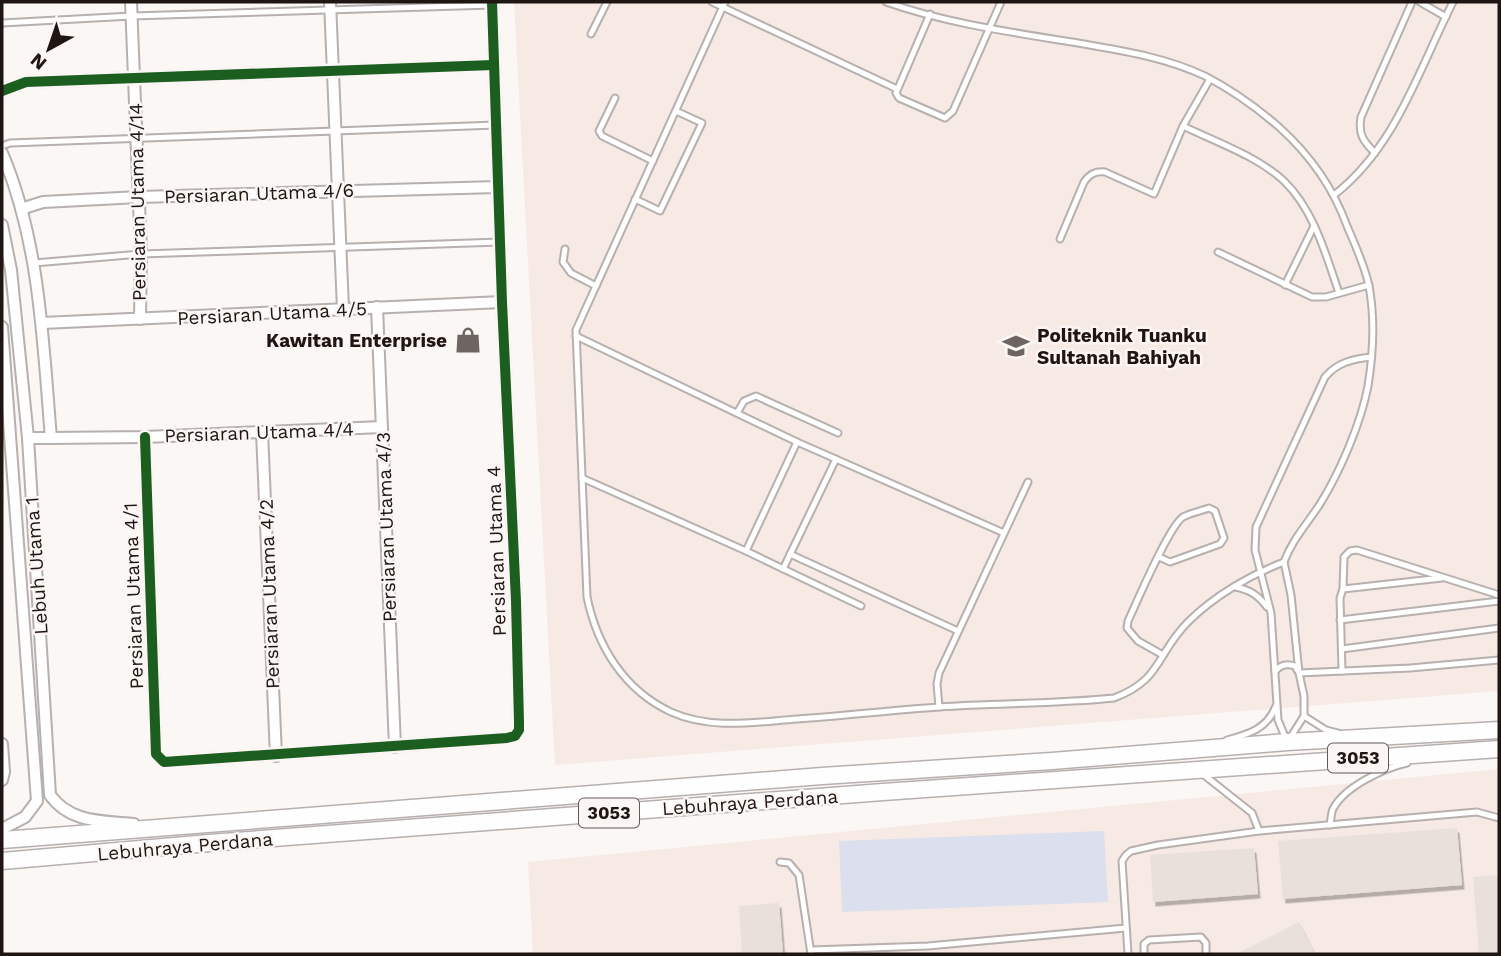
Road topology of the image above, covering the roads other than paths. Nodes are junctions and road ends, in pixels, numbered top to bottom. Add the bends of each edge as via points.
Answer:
1 (131, 2) edge
2 (607, 2) edge
3 (712, 2) edge
4 (886, 2) edge
5 (1001, 2) edge
6 (1412, 2) edge
7 (1420, 2) edge
8 (1453, 2) edge
9 (492, 3) edge
10 (724, 4) edge
11 (330, 6) edge
12 (930, 13) junction
13 (132, 16) junction
14 (1446, 17) junction
15 (2, 23) edge
16 (989, 29) junction
17 (591, 34) dead end
18 (493, 65) junction
19 (333, 72) junction
20 (134, 79) junction
21 (1210, 79) junction
22 (897, 89) junction
23 (2, 91) edge
24 (615, 98) dead end
25 (676, 111) junction
26 (496, 125) junction
27 (1183, 126) junction
28 (335, 132) junction
29 (137, 139) junction
30 (2, 146) edge
31 (2, 153) edge
32 (1375, 153) junction
33 (653, 161) junction
34 (498, 187) junction
35 (338, 190) junction
36 (1334, 195) junction
37 (139, 197) junction
38 (635, 199) junction
39 (21, 209) junction
40 (2, 225) edge
41 (1314, 226) junction
42 (1060, 240) dead end
43 (500, 242) junction
44 (340, 248) junction
45 (565, 249) dead end
46 (1218, 252) dead end
47 (141, 254) junction
48 (33, 263) junction
49 (1285, 285) junction
50 (1369, 285) junction
51 (596, 286) junction
52 (1339, 293) junction
53 (502, 302) junction
54 (377, 307) junction
55 (342, 309) junction
56 (139, 319) junction
57 (42, 323) junction
58 (2, 327) edge
59 (576, 335) junction
60 (20, 354) junction
61 (3, 355) edge
62 (1371, 357) junction
63 (737, 413) junction
64 (382, 427) junction
65 (262, 432) junction
66 (838, 433) dead end
67 (145, 437) junction
68 (28, 438) junction
69 (51, 438) junction
70 (797, 442) junction
71 (836, 459) junction
72 (582, 478) junction
73 (1028, 482) dead end
74 (1004, 533) junction
75 (746, 551) junction
76 (790, 554) junction
77 (1159, 557) junction
78 (1283, 562) junction
79 (783, 569) junction
80 (1260, 571) junction
81 (1447, 578) junction
82 (1236, 587) junction
83 (1343, 589) junction
84 (1499, 595) edge
85 (1499, 601) edge
86 (862, 606) dead end
87 (1271, 613) junction
88 (1340, 620) junction
89 (1499, 628) edge
90 (958, 631) junction
91 (1342, 649) junction
92 (1163, 655) junction
93 (1499, 660) edge
94 (1275, 671) junction
95 (1342, 671) junction
96 (1299, 673) junction
97 (1277, 705) junction
98 (939, 707) junction
99 (1304, 716) junction
100 (1495, 729) edge
101 (1363, 738) junction
102 (1287, 742) junction
103 (2, 744) edge
104 (395, 747) junction
105 (1200, 749) junction
106 (1494, 750) edge
107 (1454, 751) junction
108 (156, 754) joint
109 (276, 756) junction
110 (1217, 768) junction
111 (1198, 769) junction
112 (2, 780) edge
113 (1499, 818) edge
114 (1330, 825) junction
115 (153, 826) junction
116 (2, 829) edge
117 (1259, 831) junction
118 (2, 840) edge
119 (2, 861) edge
120 (780, 862) dead end
121 (1126, 928) junction
122 (928, 946) junction
123 (811, 952) edge
124 (928, 954) edge
125 (1128, 954) edge
126 (1144, 954) edge
127 (1206, 954) edge

1 - 13 street, Persiaran Utama 4/14
2 - 17 lane
3 - 10 lane
4 - 12 lane
5 - 16 lane
6 - 32 lane via 1361,117 1363,141
7 - 14 lane
8 - 14 lane
9 - 11 lane
9 - 18 street, Persiaran Utama 4
10 - 22 lane
10 - 25 lane
11 - 13 lane
11 - 19 street
12 - 16 lane
12 - 22 lane
13 - 15 lane
13 - 20 street, Persiaran Utama 4/14
14 - 32 lane via 1396,122
16 - 21 lane via 1123,51
16 - 22 lane via 953,111 944,118 899,98
18 - 19 street
18 - 26 street, Persiaran Utama 4
19 - 20 street
19 - 28 street
20 - 23 street via 26,82
20 - 29 street, Persiaran Utama 4/14
21 - 27 lane
21 - 36 lane via 1237,94 1295,142
24 - 33 lane via 600,131 602,136
25 - 33 lane
25 - 38 lane via 702,123 660,211
26 - 28 lane
26 - 34 street, Persiaran Utama 4
27 - 41 lane via 1275,174 1301,201
27 - 42 lane via 1154,194 1097,171 1084,182
28 - 29 lane
28 - 35 street
29 - 30 lane
29 - 37 street, Persiaran Utama 4/14
31 - 39 street
32 - 36 lane
33 - 38 lane
34 - 35 street, Persiaran Utama 4/6
34 - 43 street, Persiaran Utama 4
35 - 37 street, Persiaran Utama 4/6
35 - 44 street
36 - 50 lane
37 - 39 street, Persiaran Utama 4/6 via 43,202
37 - 47 street, Persiaran Utama 4/14
38 - 51 lane
39 - 48 street
40 - 60 street, Lebuh Utama 1 via 12,270
41 - 49 lane
41 - 52 lane
43 - 44 lane
43 - 53 street, Persiaran Utama 4
44 - 47 lane
44 - 55 street
45 - 51 lane via 563,262 571,273
46 - 49 lane
47 - 48 lane
47 - 56 street, Persiaran Utama 4/14
48 - 57 street
49 - 52 lane via 1312,297
50 - 52 lane
50 - 62 lane
51 - 59 lane
53 - 54 street, Persiaran Utama 4/5
53 - 104 street, Persiaran Utama 4 via 519,730 507,738
54 - 55 street, Persiaran Utama 4/5
54 - 64 street, Persiaran Utama 4/3
55 - 56 street, Persiaran Utama 4/5
56 - 57 street, Persiaran Utama 4/5
57 - 69 street
58 - 61 street, Lebuh Utama 1
59 - 63 lane
59 - 72 lane
60 - 61 street
60 - 68 street, Lebuh Utama 1
61 - 116 street, Lebuh Utama 1 via 37,801 25,817
62 - 78 lane via 1364,400 1339,468
62 - 80 lane via 1351,359 1325,377 1256,527
63 - 66 lane via 744,401 756,396
63 - 70 lane
64 - 65 street, Persiaran Utama 4/4
64 - 104 street, Persiaran Utama 4/3
65 - 67 street, Persiaran Utama 4/4
65 - 109 street, Persiaran Utama 4/2
67 - 69 street, Persiaran Utama 4/4
67 - 108 street, Persiaran Utama 4/1
68 - 69 street, Persiaran Utama 4/4
68 - 115 street, Lebuh Utama 1 via 50,795 80,819
70 - 71 lane
70 - 75 lane
71 - 74 lane
71 - 76 lane
72 - 75 lane
72 - 98 lane via 589,608 617,669 649,700 692,720 712,723
73 - 74 lane
74 - 90 lane
75 - 79 lane
76 - 79 lane
76 - 90 lane
77 - 77 lane via 1170,562 1220,544 1224,538 1215,511 1209,508 1181,518
77 - 92 lane via 1127,628 1138,641
78 - 80 lane
78 - 96 lane
79 - 86 lane
80 - 82 lane
80 - 87 lane
81 - 83 lane
81 - 83 lane via 1357,550 1344,557
81 - 84 lane
82 - 87 lane via 1260,597
82 - 92 lane via 1188,621
83 - 88 lane
85 - 88 lane
87 - 94 lane
88 - 91 lane
89 - 91 lane
90 - 98 lane via 939,673
91 - 95 lane
92 - 98 lane via 1139,687 1114,698
93 - 95 lane
94 - 96 lane via 1288,664
94 - 97 lane
95 - 96 lane
96 - 99 lane
97 - 102 lane
97 - 105 lane via 1265,725 1251,733
99 - 101 lane via 1326,730
99 - 102 lane
100 - 101 main road, Lebuhraya Perdana / 3053
101 - 102 main road, Lebuhraya Perdana / 3053
102 - 105 main road, Lebuhraya Perdana / 3053
102 - 107 main road via 1326,749 1408,744
102 - 110 main road
103 - 112 street
104 - 109 street, Persiaran Utama 4
105 - 115 main road, Lebuhraya Perdana / 3053
106 - 107 main road, Lebuhraya Perdana / 3053
107 - 110 main road, Lebuhraya Perdana / 3053
107 - 114 lane via 1389,767 1356,786 1333,809
108 - 109 street, Persiaran Utama 4 via 164,762
110 - 111 main road, Lebuhraya Perdana / 3053
111 - 117 lane via 1252,813
111 - 119 main road, Lebuhraya Perdana / 3053
113 - 114 lane via 1477,812
114 - 117 lane
115 - 118 main road, Lebuhraya Perdana / 3053
117 - 121 lane via 1158,845 1126,855 1122,861
120 - 123 lane via 789,863 799,874
121 - 122 lane
121 - 125 lane
122 - 123 lane
122 - 124 lane
126 - 127 lane via 1149,940 1201,937

